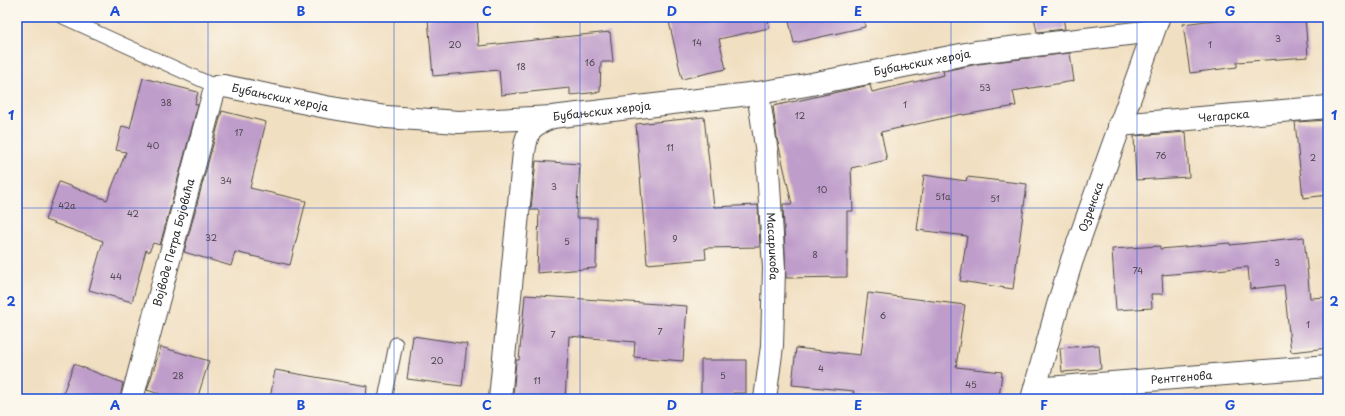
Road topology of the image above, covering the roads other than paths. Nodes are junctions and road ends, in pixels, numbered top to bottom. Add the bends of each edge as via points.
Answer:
1 (63, 17) edge
2 (1155, 24) edge
3 (217, 87) junction
4 (758, 93) junction
5 (1328, 107) edge
6 (552, 117) junction
7 (1119, 125) junction
8 (396, 344) dead end
9 (1328, 366) edge
10 (1034, 394) edge
11 (132, 399) edge
12 (385, 399) edge
13 (500, 399) edge
14 (765, 399) edge

1 - 3 lane, Бубањских хероја
2 - 4 street, Бубањских хероја via 976,52
2 - 7 street, Озренска
3 - 6 street, Бубањских хероја via 224,86 386,117 459,122
3 - 11 street, Војводе Петра Бојовића
4 - 6 street, Бубањских хероја
4 - 14 street, Масарикова via 767,153 774,268 772,346
5 - 7 street, Чегарска
6 - 13 street via 533,125 527,136 524,152
7 - 10 street, Озренска via 1072,260
8 - 12 lane
9 - 10 street, Рентгенова

